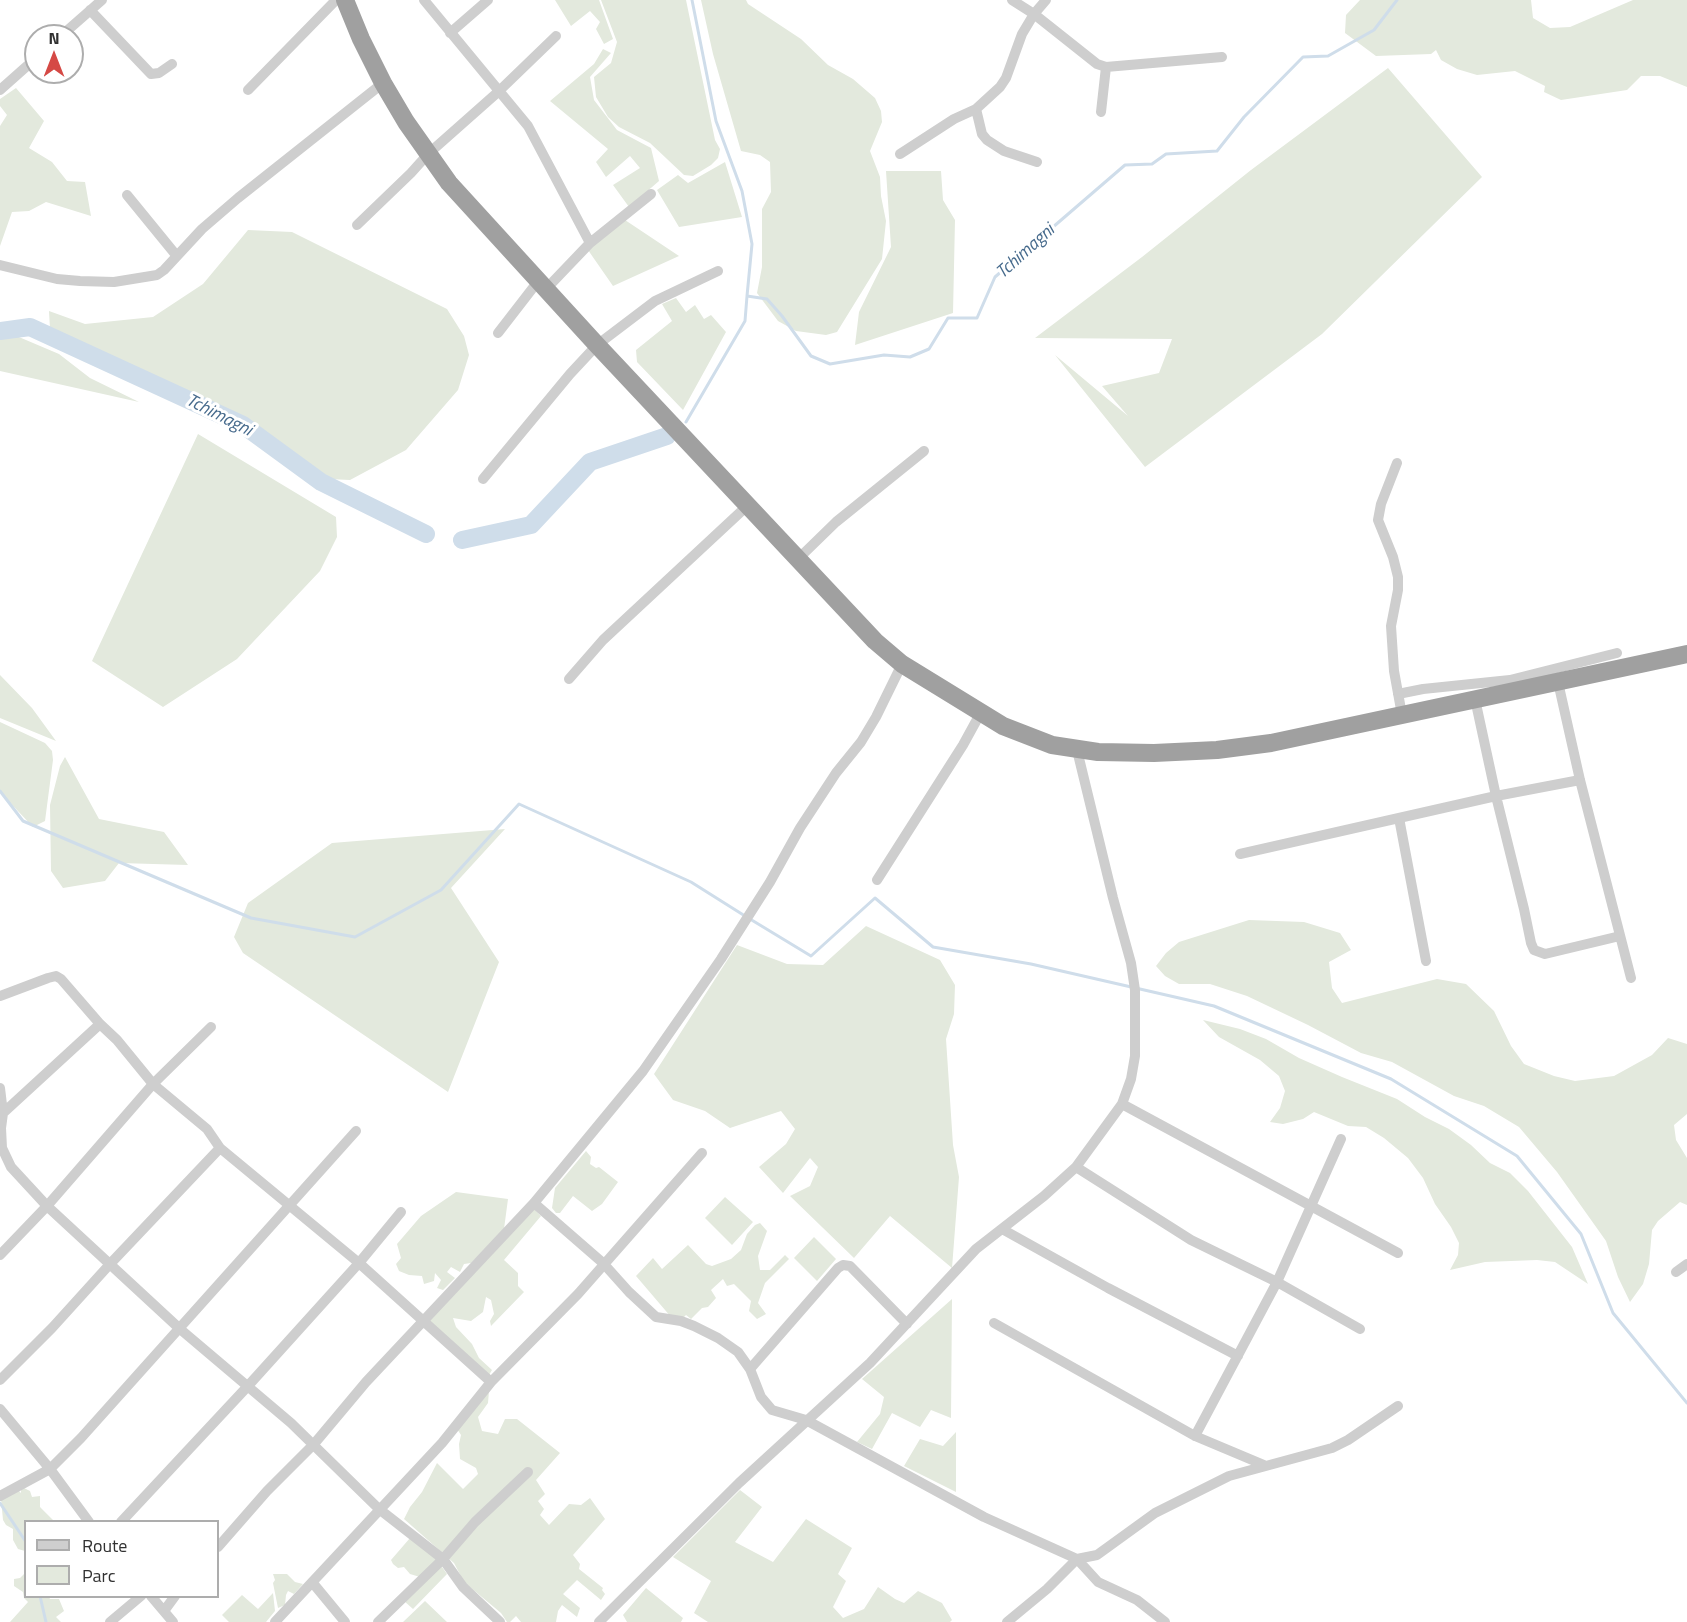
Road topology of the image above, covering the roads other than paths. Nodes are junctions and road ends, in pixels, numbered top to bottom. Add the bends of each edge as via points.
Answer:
1 (102, 0) edge
2 (344, 0) edge
3 (424, 0) edge
4 (488, 0) edge
5 (1012, 0) edge
6 (1046, 0) edge
7 (90, 10) junction
8 (1034, 14) junction
9 (74, 24) edge
10 (450, 33) junction
11 (556, 36) dead end
12 (1222, 57) dead end
13 (172, 64) dead end
14 (1106, 67) junction
15 (24, 69) edge
16 (383, 83) junction
17 (0, 90) edge
18 (248, 90) dead end
19 (498, 92) junction
20 (976, 109) junction
21 (1101, 112) dead end
22 (428, 154) junction
23 (900, 154) dead end
24 (1036, 162) dead end
25 (651, 194) dead end
26 (127, 195) dead end
27 (357, 225) dead end
28 (590, 243) junction
29 (176, 255) junction
30 (0, 265) edge
31 (718, 271) dead end
32 (543, 284) junction
33 (498, 333) dead end
34 (597, 345) junction
35 (924, 450) dead end
36 (1397, 464) dead end
37 (483, 479) dead end
38 (747, 506) junction
39 (798, 559) junction
40 (1617, 653) dead end
41 (1686, 659) edge
42 (902, 664) junction
43 (569, 679) dead end
44 (1557, 682) junction
45 (1398, 694) junction
46 (1475, 699) junction
47 (980, 714) junction
48 (1401, 716) junction
49 (1077, 750) junction
50 (1580, 780) junction
51 (1496, 796) junction
52 (1398, 818) junction
53 (1240, 854) dead end
54 (877, 880) dead end
55 (1620, 936) junction
56 (1426, 961) dead end
57 (1631, 978) dead end
58 (15, 991) junction
59 (0, 996) edge
60 (0, 1005) edge
61 (100, 1024) junction
62 (211, 1027) dead end
63 (153, 1084) junction
64 (0, 1088) edge
65 (1122, 1104) junction
66 (3, 1113) junction
67 (356, 1131) dead end
68 (1341, 1139) dead end
69 (220, 1148) junction
70 (702, 1153) dead end
71 (1076, 1167) junction
72 (534, 1203) junction
73 (291, 1205) junction
74 (47, 1206) junction
75 (1311, 1207) junction
76 (400, 1212) dead end
77 (1002, 1229) junction
78 (1398, 1253) dead end
79 (0, 1255) edge
80 (359, 1263) junction
81 (603, 1263) junction
82 (110, 1264) junction
83 (1687, 1264) edge
84 (1676, 1272) dead end
85 (1277, 1282) junction
86 (423, 1320) junction
87 (994, 1323) dead end
88 (907, 1324) junction
89 (180, 1329) junction
90 (1360, 1329) dead end
91 (1238, 1356) junction
92 (750, 1369) junction
93 (0, 1380) edge
94 (491, 1382) junction
95 (248, 1387) junction
96 (1398, 1406) dead end
97 (0, 1409) edge
98 (806, 1420) junction
99 (1195, 1436) junction
100 (314, 1444) junction
101 (1264, 1465) junction
102 (50, 1469) junction
103 (528, 1473) dead end
104 (0, 1496) edge
105 (379, 1509) junction
106 (88, 1520) edge
107 (122, 1520) edge
108 (219, 1546) edge
109 (443, 1559) junction
110 (1077, 1559) junction
111 (312, 1582) junction
112 (139, 1598) edge
113 (153, 1598) edge
114 (174, 1598) edge
115 (164, 1611) junction
116 (604, 1621) edge
117 (110, 1622) edge
118 (173, 1622) edge
119 (275, 1622) edge
120 (345, 1622) edge
121 (378, 1622) edge
122 (500, 1622) edge
123 (1007, 1622) edge
124 (1165, 1622) edge

1 - 7 street
2 - 16 highway
2 - 18 street
3 - 10 street
4 - 10 street
5 - 8 street
6 - 8 street
7 - 9 street
7 - 13 street via 151,74
8 - 14 street
8 - 20 street via 1006,78
10 - 19 street
11 - 19 street
12 - 14 street
14 - 21 street
15 - 17 street
16 - 22 highway
16 - 29 street via 238,198
19 - 22 street
19 - 28 street via 528,126
20 - 23 street
20 - 24 street via 987,140 1004,151
22 - 27 street
22 - 32 highway via 449,183
25 - 28 street
26 - 29 street
28 - 32 street
29 - 30 street via 156,275 114,282 57,279
31 - 34 street via 656,301
32 - 33 street
32 - 34 highway
34 - 37 street
34 - 38 highway
35 - 39 street via 836,522
36 - 45 street via 1378,520 1398,577 1391,626
38 - 39 highway
38 - 43 street via 611,632
39 - 42 highway
40 - 45 street via 1510,680
41 - 44 highway
42 - 47 highway
42 - 72 street via 876,717 800,828 721,959 644,1071
44 - 46 highway
44 - 50 street
45 - 48 street
46 - 48 highway
46 - 51 street
47 - 49 highway via 1032,738
47 - 54 street
48 - 49 highway via 1217,750
49 - 65 street via 1136,990 1135,1056
50 - 51 street
50 - 55 street
51 - 52 street
51 - 55 street via 1534,950 1545,954
52 - 53 street
52 - 56 street
55 - 57 street
58 - 59 street
58 - 60 street
58 - 61 street via 56,976
61 - 63 street
61 - 66 street
62 - 63 street
63 - 69 street via 207,1129
63 - 74 street
64 - 66 street
65 - 71 street
65 - 75 street
66 - 74 street via 2,1148 6,1158
67 - 73 street
68 - 75 street
69 - 73 street
69 - 82 street
70 - 81 street
71 - 77 street
71 - 85 street via 1191,1240
72 - 81 street
72 - 86 street
73 - 80 street
73 - 89 street
74 - 79 street
74 - 82 street
75 - 78 street
75 - 85 street
76 - 80 street
77 - 88 street via 976,1249
77 - 91 street
80 - 86 street
80 - 95 street
81 - 92 street via 656,1317 681,1321 718,1338 738,1352
81 - 94 street via 578,1294
82 - 89 street
82 - 93 street
83 - 84 street
85 - 90 street
85 - 91 street
86 - 94 street
86 - 100 street
87 - 99 street
88 - 92 street via 850,1266 843,1265
88 - 98 street
89 - 95 street
89 - 102 street
91 - 99 street
92 - 98 street via 765,1404 772,1410
94 - 105 street via 442,1443
95 - 100 street
95 - 107 street
96 - 101 street via 1332,1448
97 - 102 street
98 - 110 street via 984,1517
98 - 116 street
99 - 101 street
100 - 105 street
100 - 108 street
101 - 110 street via 1187,1496 1155,1513 1097,1555
102 - 104 street
102 - 106 street
103 - 109 street
105 - 109 street
105 - 111 street
109 - 121 street
109 - 122 street via 463,1587
110 - 123 street
110 - 124 street via 1098,1582 1137,1600
111 - 119 street
111 - 120 street
112 - 117 street
113 - 115 street
114 - 115 street
115 - 118 street

